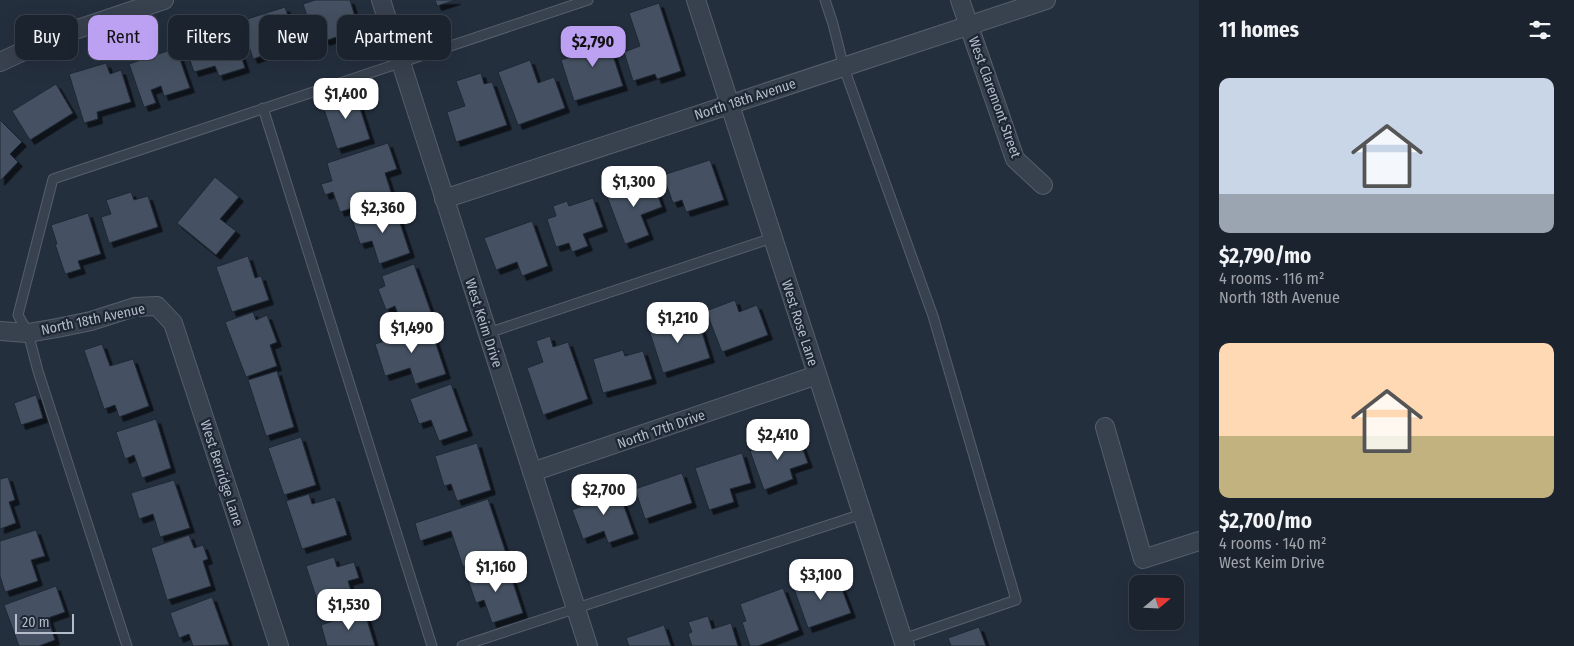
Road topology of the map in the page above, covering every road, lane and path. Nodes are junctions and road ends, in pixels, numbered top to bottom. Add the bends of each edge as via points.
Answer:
1 (164, 0) edge
2 (381, 0) edge
3 (588, 0) edge
4 (696, 0) edge
5 (825, 0) edge
6 (960, 0) edge
7 (1046, 0) edge
8 (968, 25) junction
9 (0, 62) edge
10 (401, 62) junction
11 (844, 68) junction
12 (729, 104) junction
13 (263, 108) junction
14 (1043, 185) dead end
15 (444, 199) junction
16 (772, 238) junction
17 (157, 306) joint
18 (0, 331) edge
19 (28, 333) junction
20 (488, 333) junction
21 (817, 375) junction
22 (1105, 427) dead end
23 (532, 472) junction
24 (862, 514) junction
25 (1199, 541) edge
26 (576, 609) junction
27 (904, 642) edge
28 (127, 646) edge
29 (279, 646) edge
30 (432, 646) edge
31 (462, 646) edge
32 (588, 646) edge

1 - 9 street via 54,37
2 - 10 street, West Keim Drive
3 - 10 lane
4 - 12 street, West Rose Lane
5 - 11 lane
6 - 8 street, West Claremont Street
7 - 8 street, North 18th Avenue
8 - 11 street, North 18th Avenue
8 - 14 street, West Claremont Street via 1015,159
10 - 13 lane
10 - 15 street, West Keim Drive
11 - 12 street, North 18th Avenue
11 - 27 lane via 933,316 1016,600
12 - 15 street, North 18th Avenue
12 - 16 street, West Rose Lane
13 - 19 lane via 52,179 18,315
13 - 30 lane
15 - 20 street, West Keim Drive
16 - 20 lane
16 - 21 street, West Rose Lane
17 - 19 street, North 18th Avenue via 135,307
17 - 29 street, West Berridge Lane via 173,323
18 - 19 street, North 18th Avenue
19 - 28 lane
20 - 23 street, West Keim Drive
21 - 23 street, North 17th Drive
21 - 24 street, West Rose Lane
22 - 25 street via 1143,559
23 - 26 street, West Keim Drive
24 - 26 lane
24 - 27 street, West Rose Lane
26 - 31 lane
26 - 32 street, West Keim Drive

